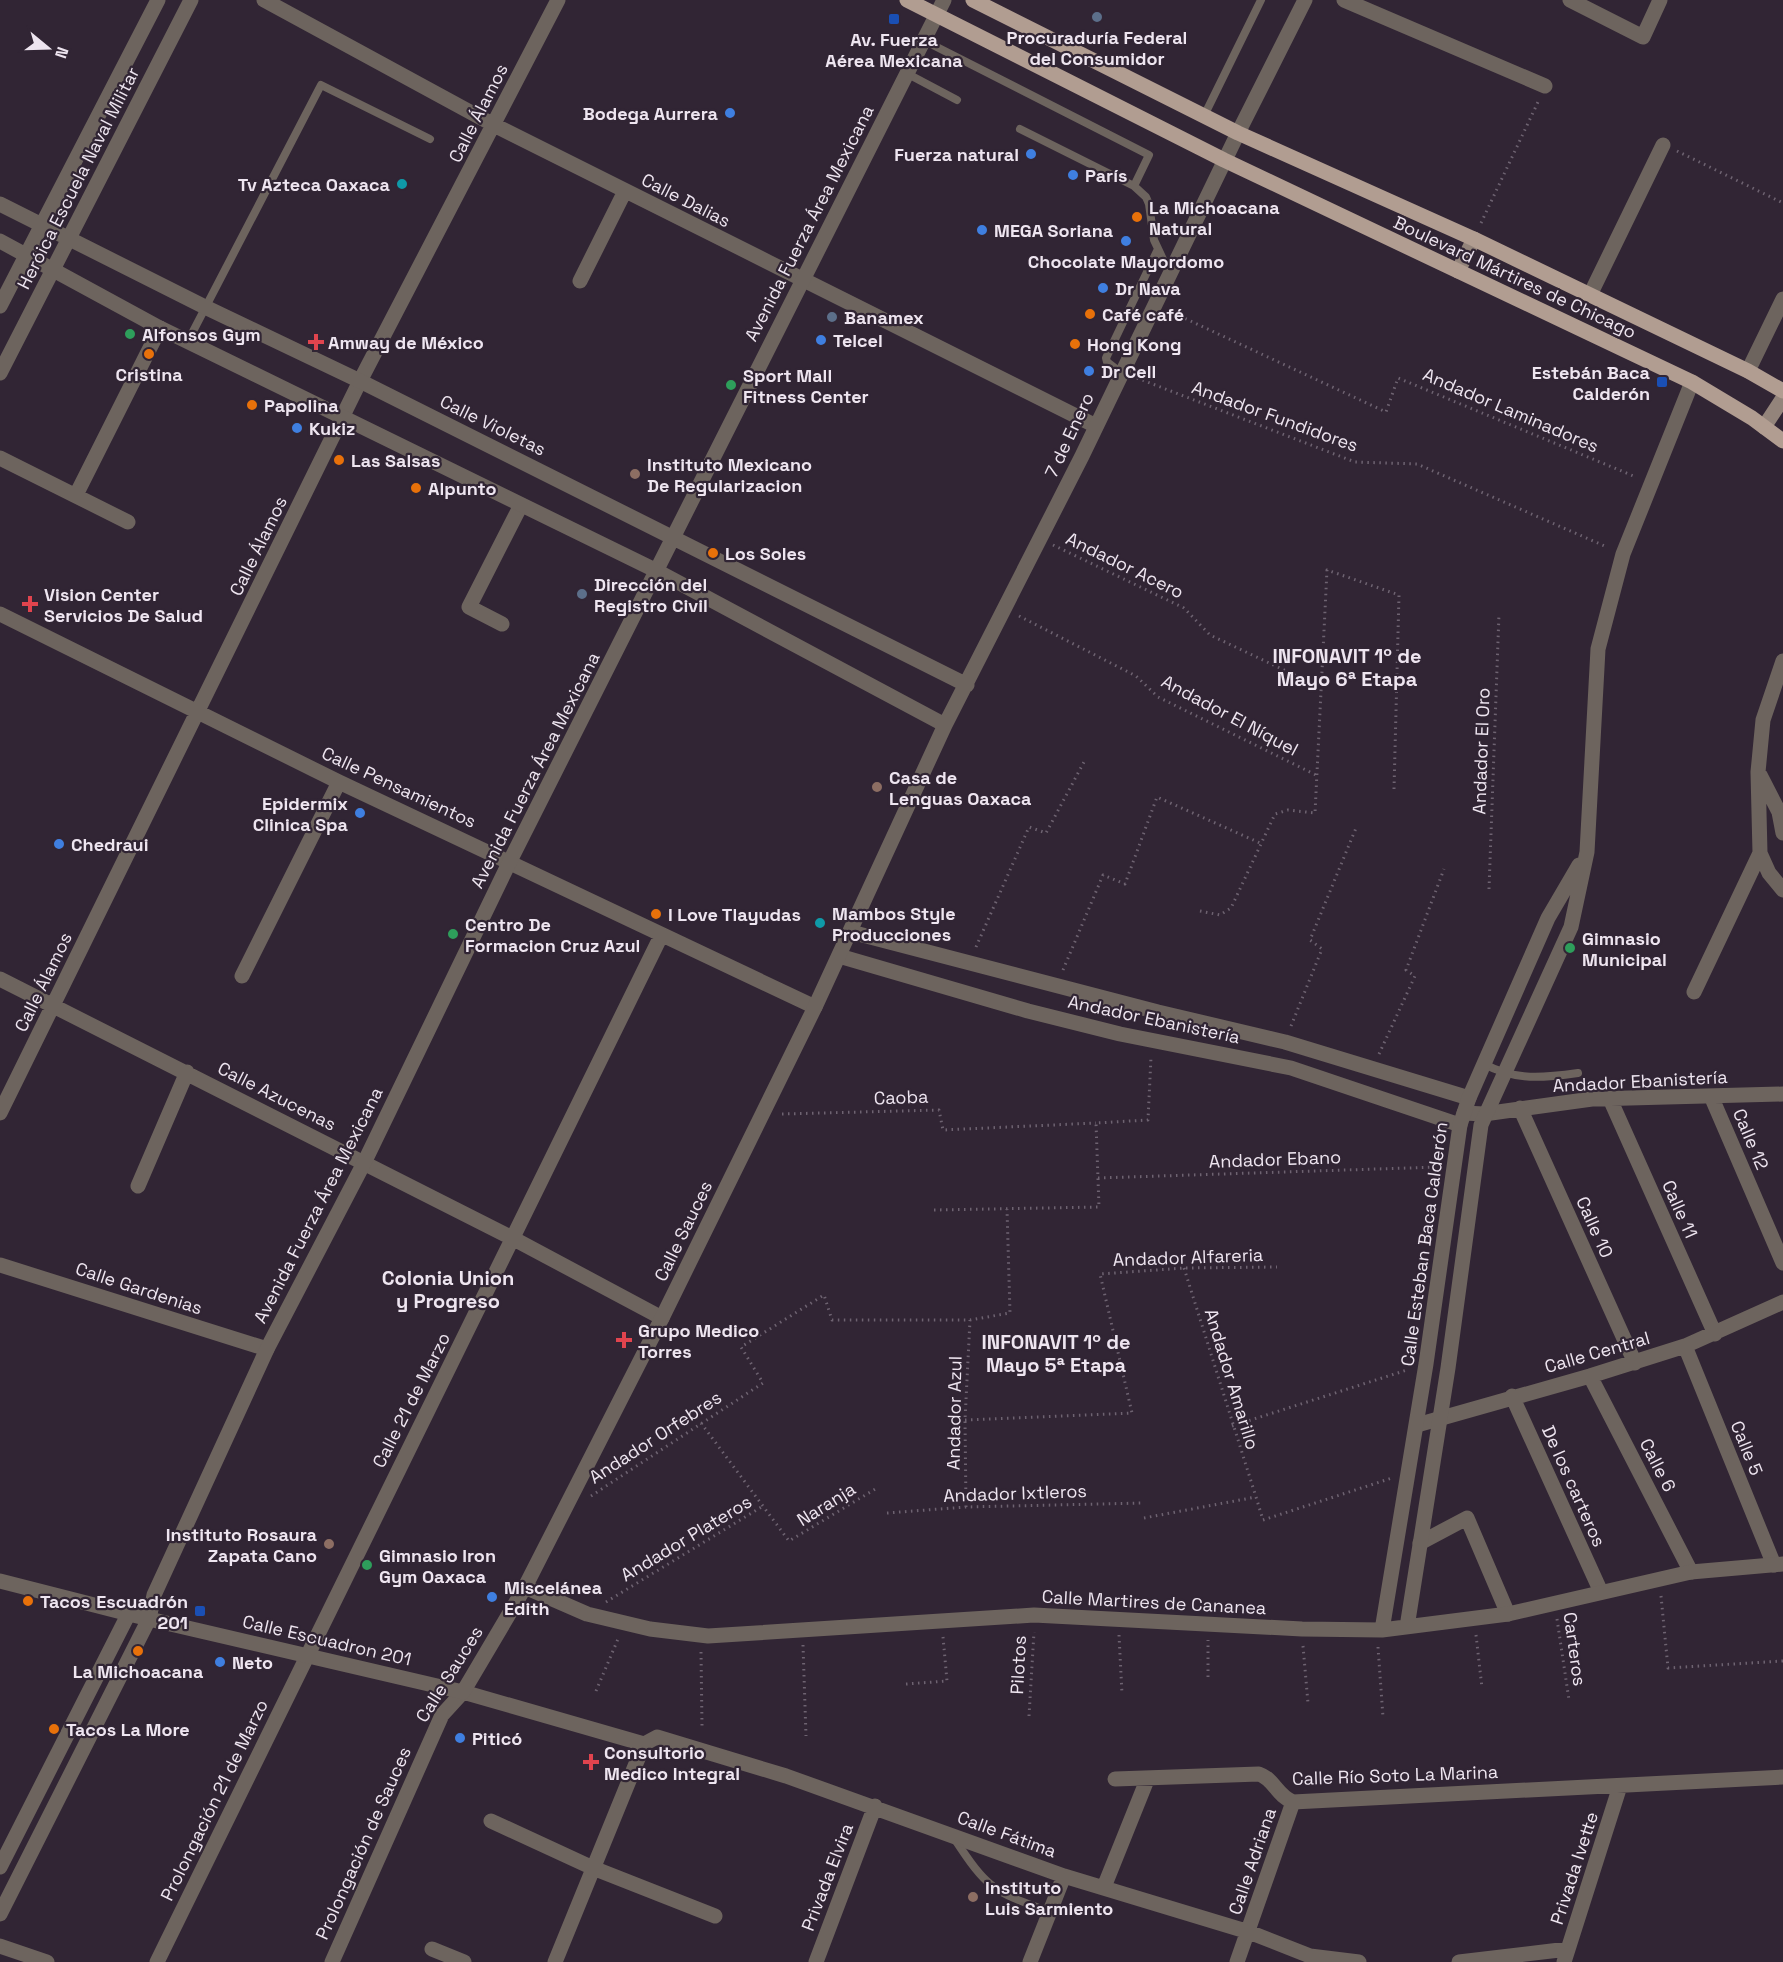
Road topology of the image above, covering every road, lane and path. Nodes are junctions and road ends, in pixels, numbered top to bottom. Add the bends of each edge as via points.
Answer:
1 (158, 0) edge
2 (191, 0) edge
3 (264, 0) edge
4 (558, 0) edge
5 (908, 0) edge
6 (944, 0) edge
7 (973, 0) edge
8 (1261, 0) edge
9 (1305, 0) edge
10 (1344, 0) edge
11 (1570, 0) edge
12 (1660, 0) edge
13 (937, 15) junction
14 (923, 40) junction
15 (906, 73) junction
16 (1545, 86) joint
17 (957, 100) dead end
18 (1204, 116) junction
19 (494, 125) junction
20 (1020, 129) dead end
21 (1238, 133) junction
22 (430, 139) dead end
23 (1663, 145) joint
24 (1224, 160) junction
25 (1134, 186) junction
26 (625, 191) junction
27 (1783, 203) edge
28 (0, 204) edge
29 (42, 226) junction
30 (69, 239) junction
31 (1474, 239) junction
32 (0, 241) edge
33 (1158, 249) junction
34 (27, 254) junction
35 (53, 270) junction
36 (1458, 271) junction
37 (1169, 272) junction
38 (580, 281) dead end
39 (802, 281) junction
40 (1590, 295) junction
41 (1783, 299) edge
42 (1154, 304) junction
43 (0, 306) edge
44 (205, 307) junction
45 (160, 327) junction
46 (188, 341) junction
47 (1748, 371) junction
48 (1120, 372) junction
49 (0, 373) edge
50 (360, 381) junction
51 (1692, 382) junction
52 (1783, 391) edge
53 (1783, 398) edge
54 (343, 418) junction
55 (1096, 426) junction
56 (1764, 427) junction
57 (1783, 441) edge
58 (0, 458) edge
59 (1652, 484) junction
60 (76, 495) junction
61 (521, 505) junction
62 (128, 522) dead end
63 (674, 537) junction
64 (1041, 539) junction
65 (1623, 554) junction
66 (657, 571) junction
67 (1004, 608) junction
68 (1499, 614) dead end
69 (0, 615) edge
70 (502, 624) dead end
71 (1783, 661) edge
72 (967, 685) junction
73 (1320, 687) junction
74 (197, 712) junction
75 (945, 725) junction
76 (1084, 762) dead end
77 (1758, 772) junction
78 (1318, 776) junction
79 (339, 782) junction
80 (1394, 789) dead end
81 (1356, 828) dead end
82 (1783, 833) edge
83 (1260, 843) junction
84 (1587, 852) junction
85 (1760, 853) junction
86 (510, 861) junction
87 (1444, 869) dead end
88 (1489, 889) dead end
89 (1783, 891) edge
90 (1200, 911) dead end
91 (851, 932) junction
92 (661, 936) junction
93 (839, 956) junction
94 (969, 963) junction
95 (242, 976) dead end
96 (0, 979) edge
97 (1056, 986) junction
98 (1695, 992) dead end
99 (54, 1005) junction
100 (815, 1007) junction
101 (1152, 1041) junction
102 (1285, 1042) junction
103 (1484, 1064) junction
104 (1372, 1069) junction
105 (187, 1072) junction
106 (1578, 1073) dead end
107 (1503, 1074) junction
108 (1783, 1094) edge
109 (1711, 1096) junction
110 (1469, 1098) junction
111 (1610, 1099) junction
112 (1520, 1108) junction
113 (0, 1113) edge
114 (1484, 1114) junction
115 (761, 1115) junction
116 (1462, 1119) junction
117 (1096, 1123) junction
118 (363, 1163) junction
119 (1453, 1167) junction
120 (1098, 1178) junction
121 (138, 1185) dead end
122 (1007, 1209) junction
123 (934, 1210) dead end
124 (1447, 1225) junction
125 (1468, 1226) junction
126 (514, 1239) junction
127 (1783, 1263) edge
128 (0, 1265) edge
129 (1277, 1267) dead end
130 (1184, 1268) junction
131 (1783, 1302) edge
132 (662, 1318) junction
133 (970, 1320) junction
134 (1715, 1335) junction
135 (1685, 1346) junction
136 (267, 1349) junction
137 (1635, 1363) junction
138 (1426, 1364) junction
139 (1590, 1376) junction
140 (1512, 1396) junction
141 (1440, 1418) junction
142 (965, 1420) junction
143 (701, 1423) junction
144 (1417, 1425) junction
145 (1232, 1426) junction
146 (1408, 1473) junction
147 (877, 1488) dead end
148 (1256, 1497) junction
149 (1144, 1503) dead end
150 (763, 1506) junction
151 (966, 1507) junction
152 (887, 1513) dead end
153 (561, 1515) junction
154 (1144, 1518) dead end
155 (789, 1541) joint
156 (1420, 1543) junction
157 (1778, 1564) edge
158 (1690, 1572) junction
159 (1659, 1578) junction
160 (0, 1581) edge
161 (525, 1587) junction
162 (1601, 1592) junction
163 (154, 1595) junction
164 (1555, 1603) junction
165 (129, 1613) junction
166 (587, 1614) junction
167 (1508, 1614) junction
168 (1034, 1615) junction
169 (1118, 1618) junction
170 (1475, 1618) junction
171 (149, 1619) junction
172 (941, 1620) junction
173 (624, 1623) junction
174 (1209, 1623) junction
175 (1407, 1627) junction
176 (802, 1628) junction
177 (1302, 1629) junction
178 (1379, 1630) junction
179 (701, 1635) junction
180 (305, 1655) junction
181 (1783, 1661) edge
182 (1208, 1677) dead end
183 (906, 1684) dead end
184 (1482, 1688) dead end
185 (596, 1691) dead end
186 (463, 1692) junction
187 (1122, 1694) dead end
188 (1569, 1700) dead end
189 (1308, 1703) dead end
190 (1029, 1716) dead end
191 (1383, 1717) dead end
192 (702, 1725) dead end
193 (806, 1736) dead end
194 (430, 1740) joint
195 (644, 1744) junction
196 (1783, 1777) edge
197 (1114, 1779) dead end
198 (1147, 1780) junction
199 (1620, 1786) junction
200 (1293, 1802) junction
201 (875, 1806) junction
202 (490, 1821) dead end
203 (952, 1834) junction
204 (0, 1866) edge
205 (592, 1868) junction
206 (1064, 1876) junction
207 (1104, 1887) junction
208 (1050, 1912) junction
209 (0, 1914) edge
210 (715, 1916) dead end
211 (1248, 1932) junction
212 (0, 1946) edge
213 (432, 1950) dead end
214 (1566, 1956) edge
215 (47, 1962) edge
216 (157, 1962) edge
217 (332, 1962) edge
218 (464, 1962) edge
219 (555, 1962) edge
220 (816, 1962) edge
221 (1030, 1962) edge
222 (1237, 1962) edge
223 (1359, 1962) edge
224 (1459, 1962) edge

1 - 29 street, Heróica Escuela Naval Militar
2 - 30 street, Heróica Escuela Naval Militar
3 - 19 street, Calle Dalias
4 - 19 street, Calle Álamos
5 - 13 main road, Boulevard Mártires de Chicago
6 - 13 street, Avenida Fuerza Área Mexicana
7 - 18 main road, Boulevard Mártires de Chicago
8 - 18 lane
9 - 21 street
10 - 16 street
11 - 12 street via 1643,37
13 - 14 street, Avenida Fuerza Área Mexicana
13 - 24 main road, Boulevard Mártires de Chicago
14 - 15 street, Avenida Fuerza Área Mexicana
14 - 25 lane via 1149,155
15 - 17 lane
15 - 39 street, Avenida Fuerza Área Mexicana
16 - 31 path
18 - 21 main road, Boulevard Mártires de Chicago
19 - 26 street, Calle Dalias
19 - 50 street, Calle Álamos
20 - 25 lane
21 - 24 street, 7 de Enero
21 - 31 main road, Boulevard Mártires de Chicago
22 - 44 lane via 321,85
23 - 27 path
23 - 40 street
24 - 36 main road, Boulevard Mártires de Chicago
24 - 37 street, 7 de Enero
25 - 33 lane via 1146,196
26 - 38 street
26 - 39 street, Calle Dalias
28 - 29 street, Calle Violetas
29 - 30 street, Calle Violetas
29 - 34 street, Heróica Escuela Naval Militar
30 - 35 street, Heróica Escuela Naval Militar
30 - 44 street, Calle Violetas
31 - 36 main road
31 - 40 main road, Boulevard Mártires de Chicago
32 - 34 street
33 - 37 lane
33 - 48 lane via 1106,358
34 - 35 street
34 - 43 street, Heróica Escuela Naval Militar
35 - 45 street
35 - 49 street, Heróica Escuela Naval Militar
36 - 51 main road, Boulevard Mártires de Chicago
37 - 42 street, 7 de Enero
39 - 55 street, Calle Dalias
39 - 63 street, Avenida Fuerza Área Mexicana
40 - 47 main road, Boulevard Mártires de Chicago
41 - 47 street
42 - 48 street, 7 de Enero
42 - 59 path, Andador Laminadores via 1386,412 1398,378
44 - 46 lane
44 - 50 street, Calle Violetas
45 - 46 street
45 - 60 street
46 - 54 street
47 - 52 main road, Boulevard Mártires de Chicago
48 - 55 street, 7 de Enero
48 - 65 path, Andador Fundidores via 1355,462 1417,464
50 - 54 street, Calle Álamos
50 - 63 street, Calle Violetas
51 - 56 main road, Boulevard Mártires de Chicago
51 - 59 street, Calle Esteban Baca Calderón
53 - 56 main road
54 - 61 street
54 - 74 street, Calle Álamos
55 - 64 street, 7 de Enero
56 - 57 main road, Boulevard Mártires de Chicago
58 - 60 street
59 - 65 street, Calle Esteban Baca Calderón
60 - 62 street
61 - 66 street
61 - 70 street via 469,607
63 - 66 street, Avenida Fuerza Área Mexicana
63 - 72 street, Calle Violetas
64 - 67 street, 7 de Enero
64 - 73 path, Andador Acero via 1184,608 1210,635
65 - 84 street, Calle Esteban Baca Calderón via 1598,649
66 - 75 street
66 - 86 street, Avenida Fuerza Área Mexicana
67 - 72 street, 7 de Enero
67 - 78 path, Andador El Níquel via 1136,676 1158,697
68 - 88 path, Andador El Oro
69 - 74 street, Calle Pensamientos
71 - 77 street via 1763,720
72 - 75 street, 7 de Enero
73 - 78 path
73 - 80 path via 1327,570 1399,595
74 - 79 street, Calle Pensamientos
74 - 99 street, Calle Álamos
75 - 91 street, Calle Sauces
76 - 94 path via 1046,833 1029,827
77 - 82 street via 1779,812
77 - 85 street
78 - 83 path via 1315,813 1288,810 1275,814
79 - 86 street, Calle Pensamientos
79 - 95 street
81 - 102 path via 1310,940 1322,949
83 - 90 path via 1231,909 1220,915
83 - 97 path via 1157,797 1125,884 1103,875
84 - 103 street, Calle Esteban Baca Calderón via 1548,918
84 - 107 street, Calle Esteban Baca Calderón via 1571,927
85 - 89 street
85 - 98 street
86 - 92 street, Calle Pensamientos
86 - 118 street, Avenida Fuerza Área Mexicana
87 - 104 path via 1406,970 1415,976
91 - 93 street, Calle Sauces
91 - 94 street, Andador Ebanistería
92 - 100 street, Calle Pensamientos
92 - 126 street, Calle 21 de Marzo
93 - 100 street, Calle Sauces
93 - 101 street, Andador Ebanistería via 1028,1011
94 - 97 street, Andador Ebanistería
96 - 99 street, Calle Azucenas
97 - 102 street, Andador Ebanistería
99 - 105 street, Calle Azucenas
99 - 113 street, Calle Álamos
100 - 115 street, Calle Sauces
101 - 116 street, Andador Ebanistería via 1291,1068
101 - 117 path via 1148,1120
102 - 104 street, Andador Ebanistería
103 - 107 lane
103 - 110 street, Calle Esteban Baca Calderón
104 - 110 street, Andador Ebanistería
105 - 118 street, Calle Azucenas
105 - 121 street
106 - 107 lane via 1543,1078
107 - 114 street, Calle Esteban Baca Calderón
108 - 109 street, Andador Ebanistería
109 - 111 street, Andador Ebanistería
109 - 127 street, Calle 12
110 - 116 street, Calle Esteban Baca Calderón
111 - 112 street, Andador Ebanistería
111 - 134 street, Calle 11
112 - 114 street, Andador Ebanistería
112 - 137 street, Calle 10
114 - 116 street, Andador Ebanistería
114 - 125 street, Calle Esteban Baca Calderón
115 - 117 path, Caoba via 939,1110 943,1130
115 - 132 street, Calle Sauces
116 - 119 street, Calle Esteban Baca Calderón
117 - 120 path
118 - 126 street, Calle Azucenas
118 - 136 street, Avenida Fuerza Área Mexicana
119 - 120 path, Andador Ebano
119 - 124 street, Calle Esteban Baca Calderón
120 - 122 path via 1099,1207
122 - 123 path
122 - 133 path via 1010,1313
124 - 125 street
124 - 138 street, Calle Esteban Baca Calderón
125 - 141 street, Calle Esteban Baca Calderón
126 - 132 street, Calle Azucenas
126 - 180 street, Calle 21 de Marzo
128 - 136 street, Calle Gardenias
129 - 130 path, Andador Alfareria
130 - 142 path, Andador Alfareria via 1101,1274 1132,1413
130 - 145 path, Andador Amarillo
131 - 134 street, Calle Central
132 - 153 street, Calle Sauces
133 - 142 path, Andador Azul
133 - 143 path, Andador Orfebres via 831,1320 824,1295 741,1347 763,1383
134 - 135 street, Calle Central
135 - 137 street, Calle Central
135 - 157 street, Calle 5
136 - 163 street, Avenida Fuerza Área Mexicana
137 - 139 street, Calle Central
138 - 144 street, Calle Esteban Baca Calderón
138 - 145 path
139 - 140 street, Calle Central
139 - 158 street, Calle 6
140 - 141 street, Calle Central
140 - 162 street, De los carteros
141 - 144 street, Calle Central
141 - 156 street, Calle Esteban Baca Calderón
142 - 151 path, Andador Azul
143 - 150 path
143 - 153 path, Andador Orfebres
144 - 146 street, Calle Esteban Baca Calderón
145 - 148 path, Andador Amarillo
146 - 148 path, Andador Amarillo via 1263,1520
146 - 178 street, Calle Esteban Baca Calderón
147 - 155 path, Naranja
148 - 154 path
149 - 151 path, Andador Ixtleros
150 - 155 path, Andador Plateros
150 - 166 path, Andador Plateros
151 - 152 path, Andador Ixtleros
153 - 161 street, Calle Sauces
156 - 167 street via 1467,1518
156 - 175 street, Calle Esteban Baca Calderón
157 - 158 street, Calle Martires de Cananea
158 - 159 street, Calle Martires de Cananea
159 - 162 street, Calle Martires de Cananea
159 - 181 path via 1668,1668
160 - 165 street, Calle Escuadron 201
161 - 166 street, Calle Martires de Cananea
161 - 186 street, Calle Sauces
162 - 164 street, Calle Martires de Cananea
163 - 165 street, Avenida Fuerza Área Mexicana
163 - 171 street, Avenida Fuerza Área Mexicana
164 - 167 street, Calle Martires de Cananea
164 - 188 path, Carteros
165 - 171 street, Calle Escuadron 201
165 - 204 street, Avenida Fuerza Área Mexicana
166 - 173 street, Calle Martires de Cananea
167 - 170 street, Calle Martires de Cananea
168 - 169 street, Calle Martires de Cananea
168 - 172 street, Calle Martires de Cananea
168 - 190 path, Pilotos
169 - 174 street, Calle Martires de Cananea
169 - 187 path
170 - 175 street, Calle Martires de Cananea
170 - 184 path
171 - 180 street, Calle Escuadron 201
171 - 209 street, Avenida Fuerza Área Mexicana
172 - 176 street, Calle Martires de Cananea
172 - 183 path via 947,1682
173 - 179 street, Calle Martires de Cananea
173 - 185 path
174 - 177 street, Calle Martires de Cananea
174 - 182 path
175 - 178 street, Calle Martires de Cananea
176 - 179 street, Calle Martires de Cananea
176 - 193 path
177 - 178 street, Calle Martires de Cananea
177 - 189 path
178 - 191 path
179 - 192 path
180 - 186 street, Calle Escuadron 201
180 - 216 street, Prolongación 21 de Marzo
186 - 194 street, Calle Sauces via 442,1715
186 - 195 street, Calle Escuadron 201
194 - 217 street, Prolongación de Sauces
195 - 201 street, Calle Fátima via 657,1737
195 - 205 street
196 - 199 street, Calle Río Soto La Marina
197 - 198 street, Calle Río Soto La Marina
198 - 200 street, Calle Río Soto La Marina via 1259,1774 1281,1797
198 - 207 street
199 - 200 street, Calle Río Soto La Marina
199 - 214 street, Privada Ivette
200 - 211 street, Calle Adriana
201 - 203 street, Calle Fátima
201 - 220 street, Privada Elvira
202 - 205 street
203 - 206 street, Calle Fátima
203 - 208 lane via 979,1877 990,1886 1005,1896
205 - 210 street
205 - 219 street
206 - 207 street, Calle Fátima
206 - 208 street
207 - 211 street, Calle Fátima
208 - 221 street
211 - 222 street, Calle Adriana
211 - 223 street, Calle Fátima via 1310,1956
212 - 215 street
213 - 218 street
214 - 224 street

